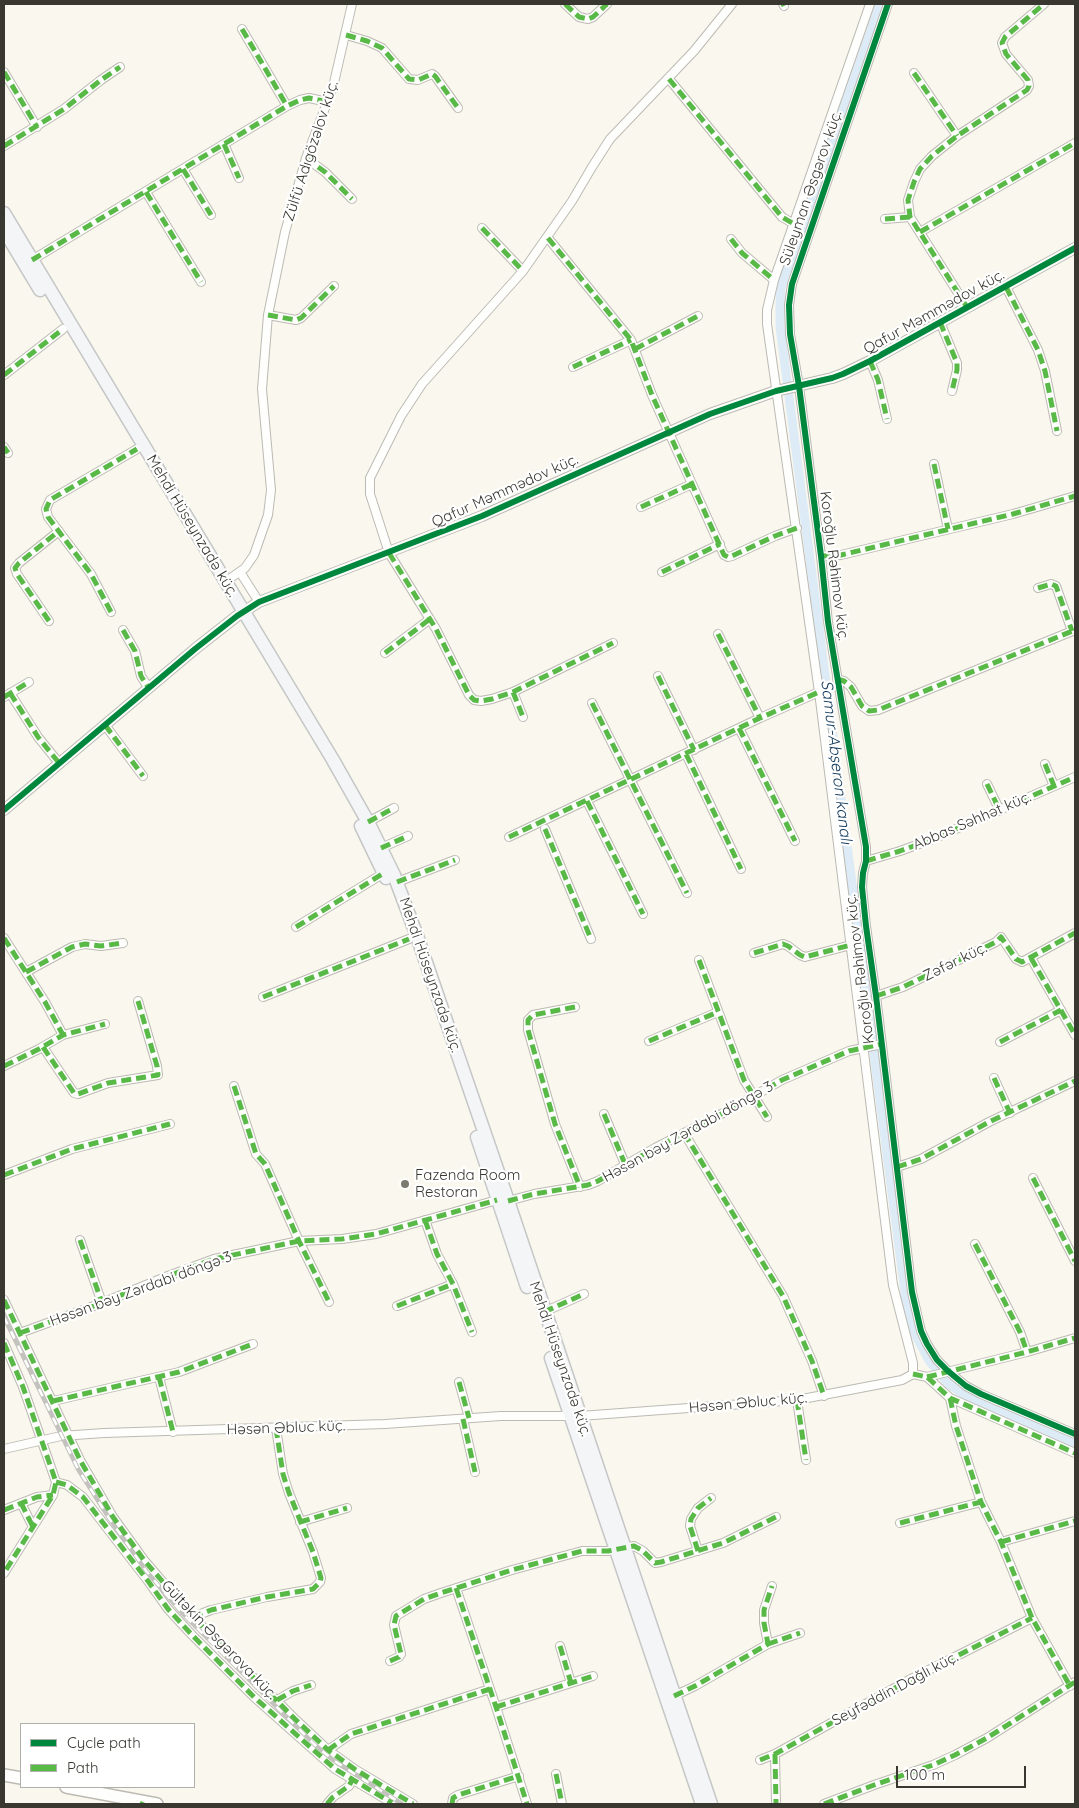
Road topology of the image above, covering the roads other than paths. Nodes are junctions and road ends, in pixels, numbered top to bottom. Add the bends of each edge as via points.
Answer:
1 (352, 4) edge
2 (565, 4) edge
3 (607, 4) edge
4 (732, 4) edge
5 (870, 4) edge
6 (888, 4) edge
7 (1044, 4) edge
8 (242, 29) dead end
9 (346, 35) junction
10 (120, 67) dead end
11 (4, 72) edge
12 (914, 74) dead end
13 (669, 79) junction
14 (328, 102) junction
15 (288, 106) junction
16 (458, 108) dead end
17 (37, 127) junction
18 (957, 136) junction
19 (224, 144) junction
20 (1075, 144) edge
21 (4, 146) edge
22 (306, 158) junction
23 (183, 169) junction
24 (239, 178) dead end
25 (146, 192) junction
26 (352, 199) dead end
27 (4, 213) edge
28 (210, 215) dead end
29 (910, 217) junction
30 (885, 219) dead end
31 (794, 224) junction
32 (482, 228) dead end
33 (4, 230) edge
34 (920, 232) junction
35 (548, 238) junction
36 (731, 239) dead end
37 (1075, 248) edge
38 (32, 260) junction
39 (523, 271) junction
40 (774, 280) junction
41 (201, 282) dead end
42 (334, 286) dead end
43 (1006, 287) junction
44 (967, 307) junction
45 (268, 315) junction
46 (698, 316) dead end
47 (940, 322) junction
48 (63, 329) junction
49 (631, 340) junction
50 (636, 349) junction
51 (870, 361) junction
52 (573, 367) dead end
53 (4, 375) edge
54 (799, 386) junction
55 (776, 391) junction
56 (952, 391) dead end
57 (887, 419) dead end
58 (669, 431) junction
59 (1057, 431) dead end
60 (137, 449) junction
61 (934, 464) dead end
62 (692, 484) junction
63 (1075, 496) edge
64 (641, 508) dead end
65 (797, 528) junction
66 (948, 529) junction
67 (59, 531) junction
68 (720, 544) junction
69 (389, 553) junction
70 (821, 556) junction
71 (240, 572) junction
72 (662, 572) dead end
73 (226, 582) junction
74 (1038, 588) dead end
75 (259, 602) junction
76 (111, 612) dead end
77 (240, 614) junction
78 (430, 619) junction
79 (48, 621) dead end
80 (124, 630) dead end
81 (1074, 630) edge
82 (718, 634) dead end
83 (613, 643) dead end
84 (385, 653) dead end
85 (658, 676) dead end
86 (837, 679) junction
87 (29, 682) dead end
88 (148, 687) junction
89 (513, 692) junction
90 (819, 692) junction
91 (7, 695) edge
92 (592, 703) dead end
93 (523, 717) dead end
94 (760, 718) junction
95 (105, 725) junction
96 (739, 728) junction
97 (694, 750) junction
98 (686, 754) junction
99 (59, 763) junction
100 (1045, 764) dead end
101 (143, 776) dead end
102 (1075, 777) edge
103 (630, 780) junction
104 (987, 784) dead end
105 (1054, 786) junction
106 (587, 801) junction
107 (394, 808) dead end
108 (4, 810) edge
109 (1000, 811) junction
110 (368, 822) junction
111 (545, 829) dead end
112 (408, 836) dead end
113 (509, 837) dead end
114 (795, 842) dead end
115 (381, 848) junction
116 (455, 860) dead end
117 (866, 860) junction
118 (740, 868) dead end
119 (384, 873) junction
120 (397, 882) junction
121 (687, 893) dead end
122 (643, 914) dead end
123 (296, 927) dead end
124 (1075, 933) edge
125 (4, 938) edge
126 (409, 939) junction
127 (591, 940) dead end
128 (123, 943) dead end
129 (850, 945) junction
130 (754, 954) dead end
131 (1031, 958) junction
132 (699, 960) dead end
133 (26, 972) junction
134 (876, 996) junction
135 (263, 997) dead end
136 (138, 1000) dead end
137 (575, 1007) dead end
138 (1061, 1010) junction
139 (718, 1012) junction
140 (105, 1024) dead end
141 (63, 1035) junction
142 (1075, 1035) edge
143 (649, 1041) dead end
144 (1000, 1042) dead end
145 (882, 1044) junction
146 (43, 1047) junction
147 (864, 1047) junction
148 (4, 1066) edge
149 (994, 1078) dead end
150 (1075, 1081) edge
151 (234, 1086) dead end
152 (753, 1097) junction
153 (1010, 1112) junction
154 (604, 1114) dead end
155 (766, 1117) dead end
156 (170, 1124) dead end
157 (684, 1133) junction
158 (625, 1164) junction
159 (897, 1167) junction
160 (4, 1175) edge
161 (1033, 1178) dead end
162 (580, 1187) junction
163 (502, 1200) junction
164 (425, 1220) junction
165 (80, 1240) dead end
166 (299, 1241) junction
167 (975, 1244) dead end
168 (1075, 1262) edge
169 (453, 1284) junction
170 (584, 1294) dead end
171 (4, 1300) edge
172 (329, 1302) dead end
173 (102, 1304) junction
174 (396, 1306) dead end
175 (544, 1312) junction
176 (472, 1332) dead end
177 (20, 1333) junction
178 (1075, 1338) edge
179 (4, 1343) edge
180 (253, 1344) dead end
181 (1027, 1352) junction
182 (948, 1371) junction
183 (913, 1374) junction
184 (159, 1377) junction
185 (927, 1377) junction
186 (459, 1382) dead end
187 (824, 1396) junction
188 (950, 1398) junction
189 (797, 1400) junction
190 (53, 1401) junction
191 (575, 1416) junction
192 (466, 1419) junction
193 (276, 1428) junction
194 (173, 1432) junction
195 (1075, 1434) edge
196 (69, 1436) junction
197 (42, 1440) junction
198 (4, 1449) edge
199 (1075, 1453) edge
200 (806, 1460) dead end
201 (475, 1472) dead end
202 (56, 1482) junction
203 (53, 1495) junction
204 (711, 1498) dead end
205 (982, 1502) junction
206 (21, 1503) junction
207 (347, 1508) dead end
208 (4, 1510) edge
209 (776, 1517) dead end
210 (1075, 1521) edge
211 (300, 1522) junction
212 (900, 1522) dead end
213 (33, 1527) junction
214 (1001, 1542) junction
215 (619, 1549) junction
216 (698, 1551) junction
217 (4, 1573) edge
218 (772, 1586) dead end
219 (456, 1588) junction
220 (193, 1617) junction
221 (1032, 1618) junction
222 (800, 1633) dead end
223 (768, 1644) junction
224 (560, 1646) dead end
225 (390, 1662) dead end
226 (593, 1676) dead end
227 (571, 1683) junction
228 (1072, 1684) edge
229 (311, 1685) dead end
230 (490, 1689) junction
231 (674, 1696) junction
232 (277, 1700) junction
233 (496, 1707) junction
234 (328, 1750) junction
235 (775, 1754) junction
236 (760, 1760) dead end
237 (556, 1774) dead end
238 (4, 1775) edge
239 (519, 1776) junction
240 (20, 1778) edge
241 (352, 1780) junction
242 (71, 1788) edge
243 (392, 1802) dead end
244 (143, 1803) edge
245 (157, 1804) edge
246 (327, 1804) edge
247 (413, 1804) edge
248 (452, 1804) edge
249 (527, 1804) edge
250 (562, 1804) edge
251 (702, 1804) edge
252 (711, 1804) edge
253 (776, 1804) edge
254 (824, 1804) edge

1 - 9 street, Zülfü Adıgözəlov küç.
2 - 3 street via 579,17 588,19
4 - 13 street
5 - 31 street, Süleyman Əsgərov küç.
6 - 54 street, Süleyman Əsgərov küç. via 792,284 790,334
7 - 18 street via 1002,43 1006,54 1028,80 1027,90
8 - 15 street
9 - 14 street, Zülfü Adıgözəlov küç.
9 - 16 street via 382,48 410,79 418,80 432,74
10 - 17 street
11 - 17 street
12 - 18 street
13 - 31 street via 782,217
13 - 35 street via 610,138
14 - 15 street via 309,98
14 - 22 street, Zülfü Adıgözəlov küç.
15 - 19 street
17 - 21 street
18 - 29 street via 920,169 908,200
19 - 23 street
19 - 24 street
20 - 34 street
22 - 26 street
22 - 45 street, Zülfü Adıgözəlov küç. via 284,232
23 - 25 street
23 - 28 street
25 - 38 street
25 - 41 street
27 - 38 main road, Mehdi Hüseynzadə küç.
29 - 30 street
29 - 34 street
31 - 40 street, Süleyman Əsgərov küç.
32 - 39 street
33 - 48 main road, Mehdi Hüseynzadə küç.
34 - 44 street
35 - 39 street
35 - 49 street
36 - 40 street
37 - 43 street, Qafur Məmmədov küç.
38 - 73 main road, Mehdi Hüseynzadə küç.
39 - 69 street via 422,384 374,466 370,494
40 - 55 street, Süleyman Əsgərov küç. via 767,324
42 - 45 street via 301,318
43 - 44 street, Qafur Məmmədov küç.
43 - 59 street via 1038,350
44 - 47 street, Qafur Məmmədov küç.
45 - 71 street, Zülfü Adıgözəlov küç. via 262,389 270,502 258,546 250,562
46 - 50 street
47 - 51 street, Qafur Məmmədov küç.
47 - 56 street via 957,363
48 - 53 street
48 - 60 main road, Mehdi Hüseynzadə küç.
49 - 50 street
49 - 52 street
50 - 58 street
51 - 54 street, Qafur Məmmədov küç. via 832,378
51 - 57 street
54 - 55 street, Qafur Məmmədov küç.
54 - 70 street, Koroğlu Rəhimov küç.
55 - 58 street, Qafur Məmmədov küç.
55 - 65 street, Koroğlu Rəhimov küç.
58 - 62 street
58 - 69 street, Qafur Məmmədov küç. via 482,516
60 - 67 street via 50,500 46,509 48,517
60 - 77 main road, Mehdi Hüseynzadə küç.
61 - 66 street
62 - 64 street
62 - 68 street
63 - 66 street
65 - 68 street via 728,557
65 - 90 street, Koroğlu Rəhimov küç.
66 - 70 street via 841,555
67 - 76 street via 91,574
67 - 79 street via 15,568
68 - 72 street
69 - 75 street, Qafur Məmmədov küç.
69 - 78 street
70 - 86 street, Koroğlu Rəhimov küç.
71 - 73 street, Zülfü Adıgözəlov küç.
71 - 75 street
73 - 77 main road, Mehdi Hüseynzadə küç.
74 - 81 street via 1051,584 1056,586
75 - 77 street, Qafur Məmmədov küç.
77 - 88 street, Qafur Məmmədov küç.
77 - 110 main road, Mehdi Hüseynzadə küç. via 333,760
77 - 119 main road, Mehdi Hüseynzadə küç. via 361,826
78 - 84 street
78 - 89 street via 474,700 492,699
80 - 88 street
81 - 86 street via 878,710 869,711 862,706 851,687
82 - 94 street
83 - 89 street
85 - 97 street
86 - 117 street, Koroğlu Rəhimov küç.
87 - 91 street
88 - 95 street, Qafur Məmmədov küç.
89 - 93 street
90 - 94 street
90 - 129 street, Koroğlu Rəhimov küç.
91 - 99 street
92 - 103 street
94 - 96 street
95 - 99 street, Qafur Məmmədov küç.
95 - 101 street
96 - 97 street
96 - 114 street
97 - 98 street
98 - 103 street
98 - 118 street
99 - 108 street, Qafur Məmmədov küç.
100 - 105 street
102 - 105 street, Abbas Səhhət küç.
103 - 106 street
103 - 121 street
104 - 109 street
105 - 109 street, Abbas Səhhət küç.
106 - 113 street
106 - 122 street
107 - 110 street
109 - 117 street, Abbas Səhhət küç. via 916,845
110 - 115 main road, Mehdi Hüseynzadə küç.
111 - 127 street
112 - 115 street
115 - 120 main road, Mehdi Hüseynzadə küç.
116 - 120 street
117 - 134 street, Koroğlu Rəhimov küç. via 862,886
119 - 123 street
119 - 126 main road, Mehdi Hüseynzadə küç.
120 - 163 main road, Mehdi Hüseynzadə küç.
124 - 131 street
125 - 133 street
126 - 135 street
126 - 163 main road, Mehdi Hüseynzadə küç.
128 - 133 street via 72,947
129 - 130 street via 800,956 783,944
129 - 147 street, Koroğlu Rəhimov küç.
131 - 134 street, Zəfər küç. via 1022,962 1016,959 1001,937 903,987
131 - 138 street
132 - 139 street
133 - 141 street
134 - 145 street, Koroğlu Rəhimov küç.
136 - 146 street via 158,1075 108,1083 78,1094
137 - 162 street via 533,1015 528,1020 528,1030 554,1124
138 - 142 street
138 - 144 street
139 - 143 street
139 - 152 street
140 - 141 street
141 - 146 street
145 - 147 street, Həsən bəy Zərdabi döngə 3
145 - 159 street, Koroğlu Rəhimov küç.
146 - 148 street
147 - 152 street, Həsən bəy Zərdabi döngə 3 via 782,1080
147 - 183 street, Koroğlu Rəhimov küç. via 893,1285
149 - 153 street
150 - 153 street
151 - 166 street via 256,1154 265,1164
152 - 155 street
152 - 157 street, Həsən bəy Zərdabi döngə 3
153 - 159 street via 921,1159
154 - 158 street
156 - 160 street via 72,1149
157 - 158 street, Həsən bəy Zərdabi döngə 3
157 - 187 street via 783,1296
158 - 162 street, Həsən bəy Zərdabi döngə 3 via 598,1181
159 - 182 street, Koroğlu Rəhimov küç. via 915,1307 927,1344
161 - 168 street
162 - 163 street, Həsən bəy Zərdabi döngə 3
163 - 164 street, Həsən bəy Zərdabi döngə 3
163 - 175 main road, Mehdi Hüseynzadə küç.
163 - 191 main road, Mehdi Hüseynzadə küç.
164 - 166 street, Həsən bəy Zərdabi döngə 3 via 376,1234
164 - 169 street via 437,1254
165 - 173 street
166 - 172 street
166 - 173 street, Həsən bəy Zərdabi döngə 3 via 214,1259
167 - 181 street
169 - 174 street
169 - 176 street
170 - 175 street
171 - 177 street, Gültəkin Əsgərova küç.
173 - 177 street, Həsən bəy Zərdabi döngə 3
175 - 191 main road, Mehdi Hüseynzadə küç.
177 - 190 street, Gültəkin Əsgərova küç.
178 - 181 street
179 - 197 street
180 - 184 street
181 - 182 street
182 - 185 street
182 - 195 street, Koroğlu Rəhimov küç. via 981,1394
183 - 185 street
183 - 187 street, Həsən Əbluc küç. via 902,1380
184 - 190 street
184 - 194 street
185 - 188 street
186 - 192 street
187 - 189 street, Həsən Əbluc küç.
188 - 199 street
188 - 205 street
189 - 191 street, Həsən Əbluc küç.
189 - 200 street
190 - 196 street, Gültəkin Əsgərova küç.
191 - 192 street, Həsən Əbluc küç.
191 - 215 main road, Mehdi Hüseynzadə küç.
192 - 193 street, Həsən Əbluc küç.
192 - 201 street
193 - 194 street, Həsən Əbluc küç.
193 - 211 street via 283,1474
194 - 196 street, Həsən Əbluc küç.
196 - 197 street, Həsən Əbluc küç.
196 - 220 street, Gültəkin Əsgərova küç. via 113,1516 144,1560
197 - 198 street, Həsən Əbluc küç.
197 - 202 street
202 - 203 street
202 - 241 street via 67,1485 83,1497 168,1609 192,1635 254,1697 335,1769
203 - 206 street
203 - 213 street
204 - 216 street via 698,1508 691,1519
205 - 212 street
205 - 214 street
206 - 208 street
206 - 213 street
207 - 211 street
209 - 216 street
210 - 214 street
211 - 220 street via 320,1578 317,1586
213 - 217 street
214 - 221 street
215 - 216 street via 634,1546 655,1563
215 - 219 street via 577,1552
215 - 231 main road, Mehdi Hüseynzadə küç.
215 - 251 main road, Mehdi Hüseynzadə küç.
218 - 223 street via 764,1610
219 - 225 street via 424,1599 396,1616 394,1625 401,1654
219 - 230 street
220 - 232 street, Gültəkin Əsgərova küç.
221 - 228 street
221 - 235 street, Seyfəddin Dağlı küç.
222 - 223 street
223 - 231 street
224 - 227 street
226 - 227 street
227 - 233 street
228 - 254 street via 962,1752
229 - 232 street
230 - 233 street
230 - 234 street via 351,1734
231 - 252 main road, Mehdi Hüseynzadə küç.
232 - 234 street, Gültəkin Əsgərova küç.
233 - 239 street
234 - 247 street, Gültəkin Əsgərova küç.
235 - 236 street, Seyfəddin Dağlı küç.
235 - 253 street
237 - 250 street
238 - 240 main road
239 - 248 street via 458,1795 452,1798
239 - 249 street
241 - 243 street
241 - 246 street
242 - 244 main road
244 - 245 main road

